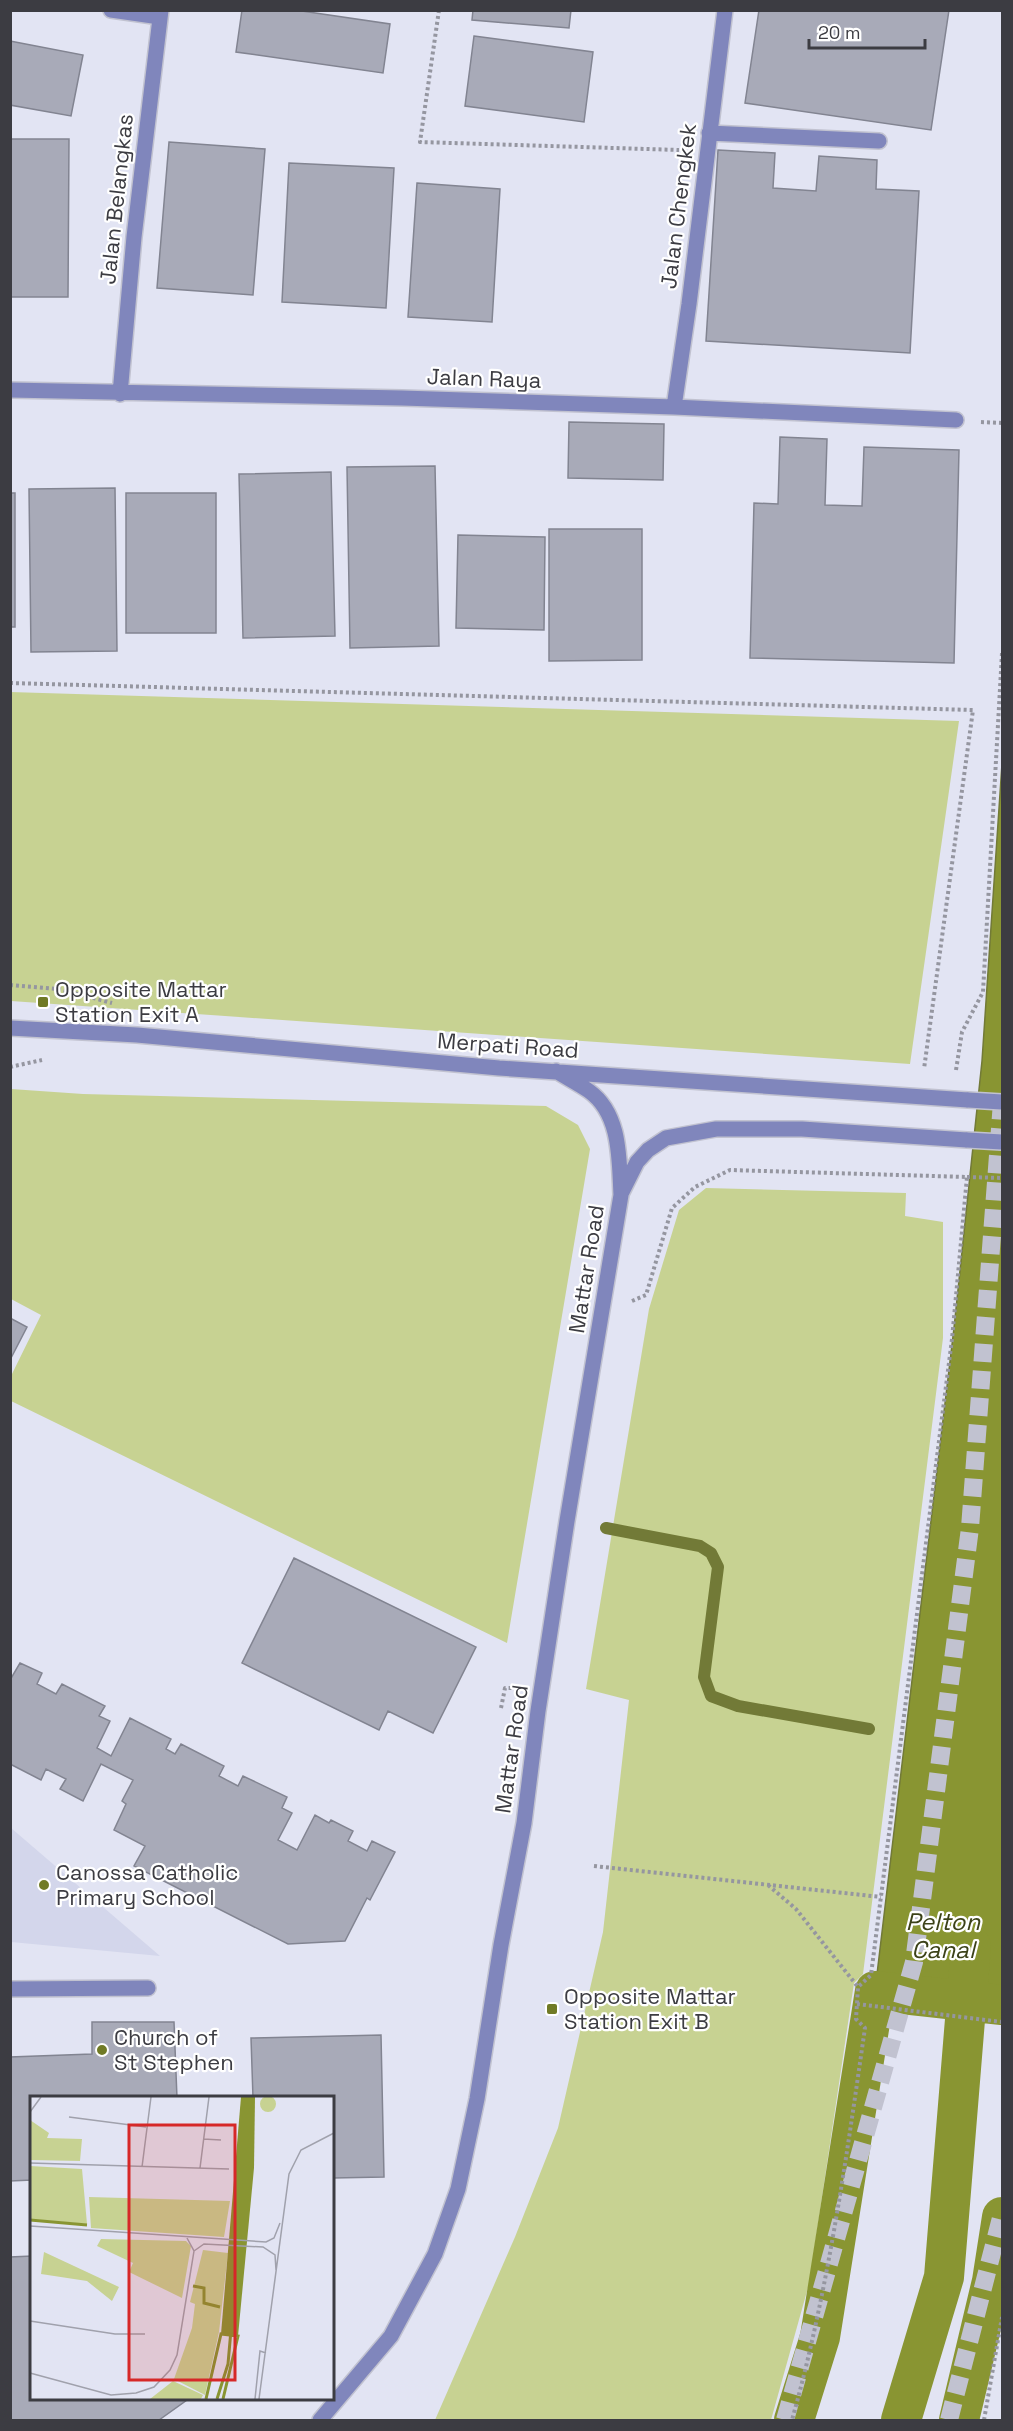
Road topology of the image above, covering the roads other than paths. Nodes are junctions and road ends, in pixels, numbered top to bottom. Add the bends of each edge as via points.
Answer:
1 (111, 10) edge
2 (725, 10) edge
3 (161, 14) edge
4 (709, 133) junction
5 (879, 141) dead end
6 (10, 390) edge
7 (120, 394) junction
8 (674, 407) junction
9 (956, 420) dead end
10 (10, 1028) edge
11 (556, 1071) junction
12 (1002, 1102) edge
13 (1002, 1143) edge
14 (621, 1195) junction
15 (148, 1988) dead end
16 (10, 1989) edge
17 (320, 2421) edge

1 - 3 street
2 - 4 street, Jalan Chengkek
3 - 7 street, Jalan Belangkas
4 - 5 street
4 - 8 street, Jalan Chengkek
6 - 7 street, Jalan Raya
7 - 8 street, Jalan Raya
8 - 9 street, Jalan Raya
10 - 11 street, Merpati Road
11 - 12 street, Merpati Road, bridge
11 - 14 street, Mattar Road via 591,1092 606,1109 619,1152
13 - 14 street, bridge via 802,1129 716,1129 666,1138 648,1150 637,1162
14 - 17 street, Mattar Road via 567,1521 524,1822 458,2189 435,2254 391,2336
15 - 16 street

